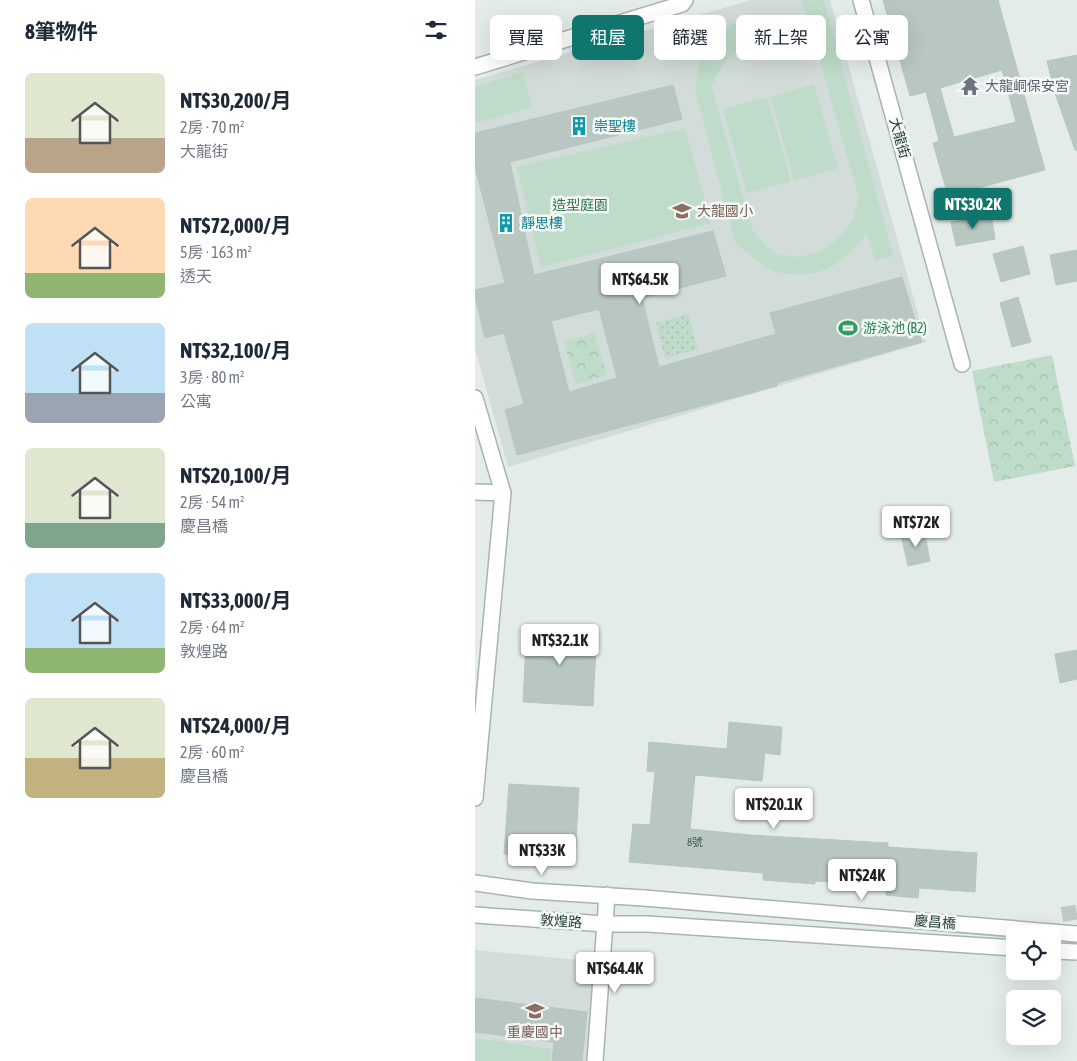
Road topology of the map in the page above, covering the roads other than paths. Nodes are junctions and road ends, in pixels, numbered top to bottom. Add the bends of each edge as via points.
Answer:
1 (685, 0) edge
2 (861, 0) edge
3 (475, 67) edge
4 (962, 364) dead end
5 (475, 398) edge
6 (475, 492) edge
7 (503, 493) junction
8 (475, 798) edge
9 (475, 882) edge
10 (607, 895) junction
11 (644, 898) joint
12 (475, 915) edge
13 (605, 924) junction
14 (647, 924) joint
15 (1077, 934) edge
16 (1006, 947) edge
17 (1061, 951) edge
18 (1077, 952) edge
19 (595, 1061) edge

1 - 3 street via 682,4
2 - 4 street, 大龍街
5 - 7 street
6 - 7 street
7 - 8 street
9 - 10 street, 敦煌路
10 - 11 street, 敦煌路
10 - 13 street
11 - 15 street, 慶昌橋, bridge
12 - 13 street, 敦煌路
13 - 14 street, 敦煌路
13 - 19 street
14 - 16 street, 慶昌橋
17 - 18 street, bridge

